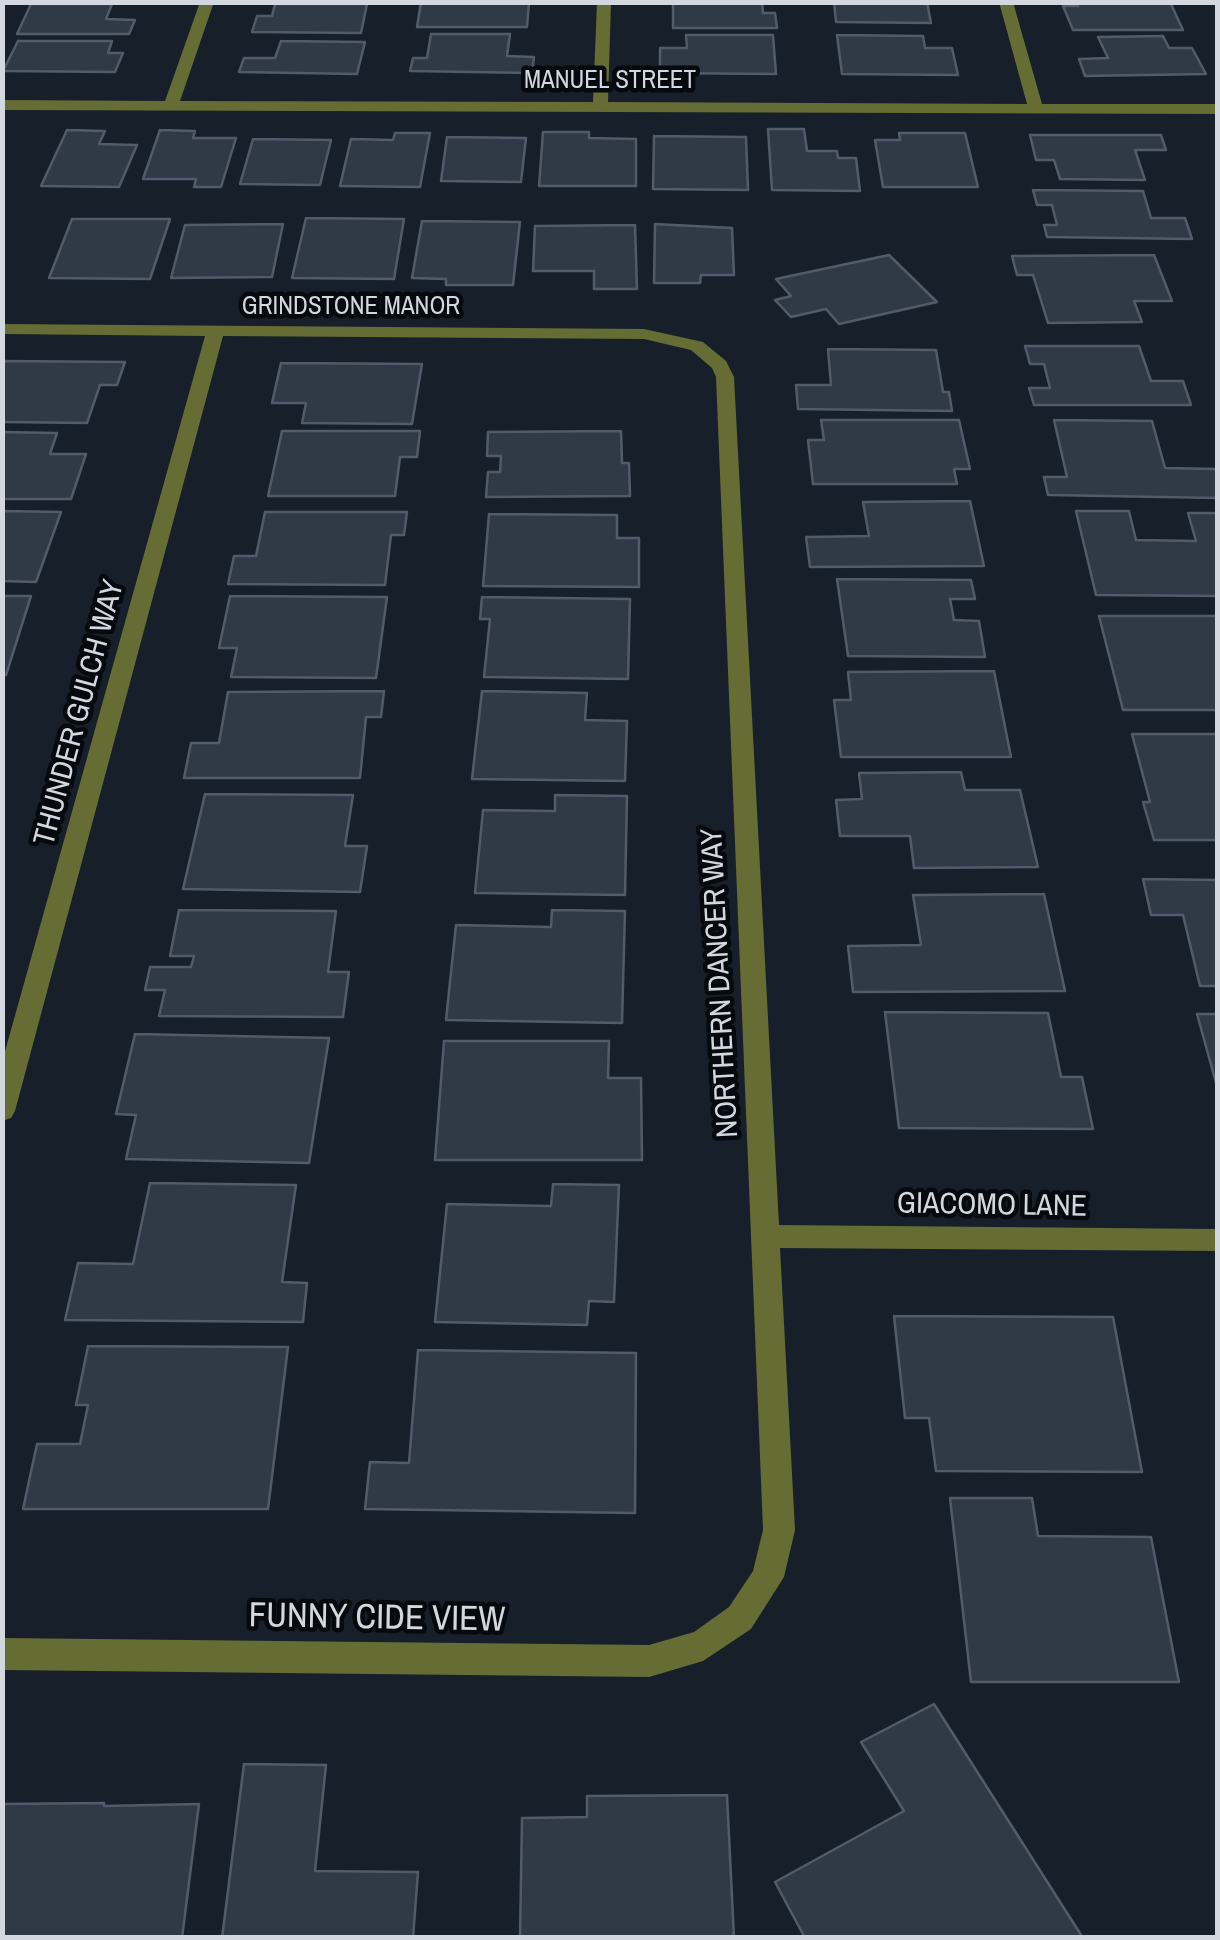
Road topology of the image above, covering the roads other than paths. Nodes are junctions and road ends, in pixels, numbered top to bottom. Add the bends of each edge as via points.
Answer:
1 (207, 2) edge
2 (604, 2) edge
3 (1006, 2) edge
4 (2, 106) edge
5 (171, 106) junction
6 (600, 106) junction
7 (1036, 108) junction
8 (1218, 109) edge
9 (2, 330) edge
10 (215, 331) junction
11 (696, 346) joint
12 (2, 1112) edge
13 (765, 1236) junction
14 (1218, 1240) edge
15 (740, 1618) joint
16 (2, 1654) edge

1 - 5 street
2 - 6 street
3 - 7 street
4 - 5 street, MANUEL STREET
5 - 6 street, MANUEL STREET
6 - 7 street, MANUEL STREET
7 - 8 street, MANUEL STREET
9 - 10 street, GRINDSTONE MANOR
10 - 11 street, GRINDSTONE MANOR via 644,334
10 - 12 street, THUNDER GULCH WAY
11 - 13 street, NORTHERN DANCER WAY via 716,360 725,377
13 - 14 street, GIACOMO LANE
13 - 15 street, NORTHERN DANCER WAY via 779,1530 768,1577
15 - 16 street, FUNNY CIDE VIEW via 702,1645 649,1662

